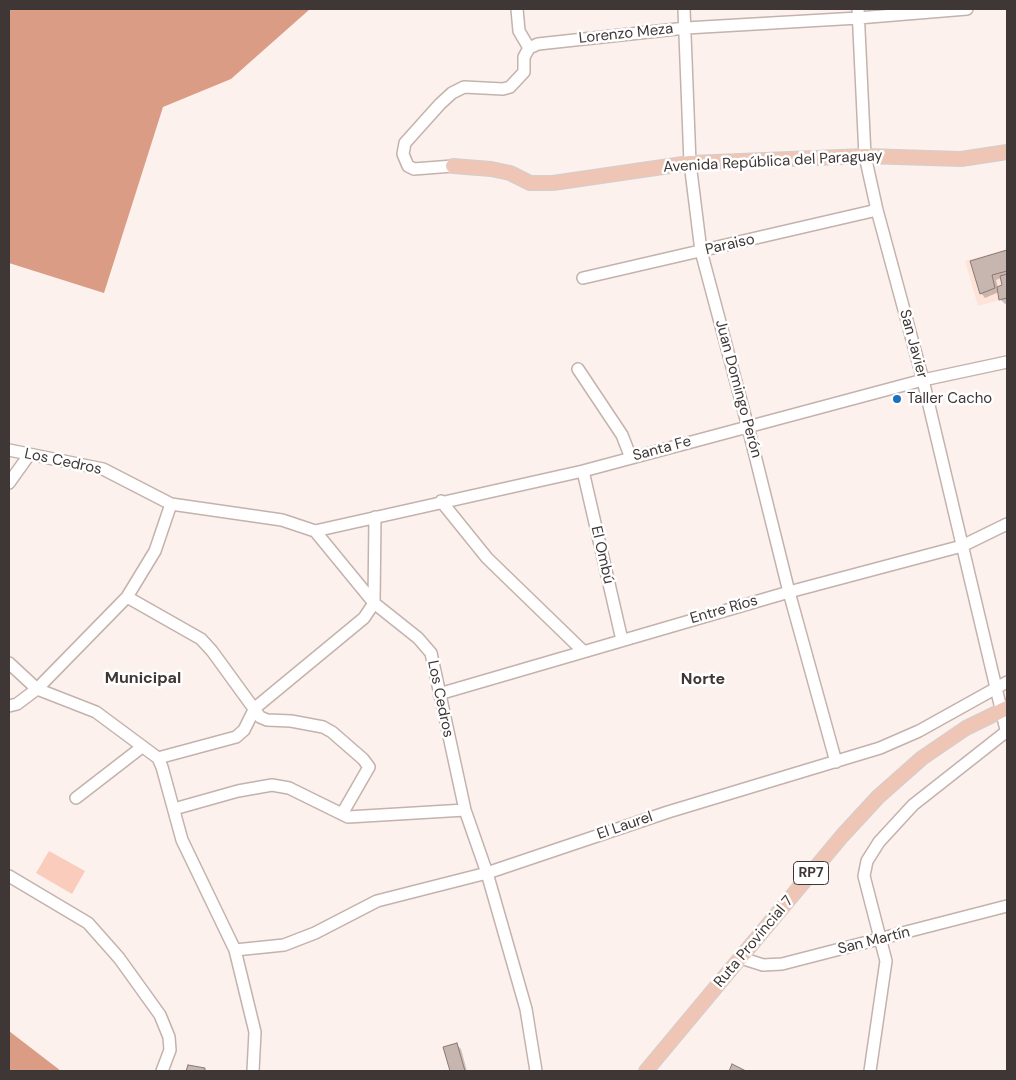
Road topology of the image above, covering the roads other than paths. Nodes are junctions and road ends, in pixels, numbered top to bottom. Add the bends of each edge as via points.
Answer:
1 (516, 9) edge
2 (684, 9) edge
3 (967, 9) edge
4 (858, 13) edge
5 (686, 28) junction
6 (529, 48) junction
7 (1007, 152) edge
8 (865, 156) junction
9 (690, 163) junction
10 (453, 166) joint
11 (877, 210) junction
12 (701, 252) junction
13 (583, 278) dead end
14 (1007, 362) edge
15 (578, 369) dead end
16 (923, 380) junction
17 (748, 426) junction
18 (9, 450) edge
19 (28, 455) junction
20 (631, 458) junction
21 (583, 471) junction
22 (9, 483) edge
23 (441, 501) junction
24 (171, 504) junction
25 (375, 517) junction
26 (1007, 524) edge
27 (315, 530) junction
28 (962, 546) junction
29 (789, 592) junction
30 (127, 597) junction
31 (374, 603) junction
32 (622, 640) junction
33 (583, 651) junction
34 (9, 663) edge
35 (1007, 682) edge
36 (995, 687) junction
37 (37, 689) junction
38 (439, 694) junction
39 (9, 706) edge
40 (255, 708) junction
41 (1004, 710) edge
42 (1007, 732) edge
43 (142, 747) junction
44 (158, 758) junction
45 (836, 762) junction
46 (76, 798) dead end
47 (174, 809) junction
48 (465, 810) junction
49 (342, 814) junction
50 (486, 873) junction
51 (9, 876) edge
52 (1007, 906) edge
53 (881, 940) junction
54 (236, 950) junction
55 (741, 958) junction
56 (162, 1071) edge
57 (253, 1071) edge
58 (536, 1071) edge
59 (646, 1071) edge
60 (870, 1071) edge

1 - 6 street via 519,31
2 - 5 street, Juan Domingo Perón
3 - 4 street, Lorenzo Meza
4 - 5 street, Lorenzo Meza
4 - 8 street, San Javier
5 - 6 street, Lorenzo Meza via 538,44
5 - 9 street, Juan Domingo Perón
6 - 10 street via 524,57 524,72 510,86 503,89 464,87 452,93 405,143 403,154 408,166 414,169
7 - 8 main road, Avenida República del Paraguay via 961,159
8 - 9 main road, Avenida República del Paraguay
8 - 11 street, San Javier
9 - 10 main road, Avenida República del Paraguay via 553,184 530,182 491,169
9 - 12 street, Juan Domingo Perón
11 - 12 street, Paraiso
11 - 16 street, San Javier
12 - 13 street, Paraiso
12 - 17 street, Juan Domingo Perón
14 - 16 street, Santa Fe
15 - 20 street via 622,435
16 - 17 street, Santa Fe
16 - 28 street, San Javier
17 - 20 street, Santa Fe
17 - 29 street, Juan Domingo Perón
18 - 19 street, Los Cedros
19 - 22 street
19 - 24 street, Los Cedros via 103,469
20 - 21 street, Santa Fe
21 - 23 street, Santa Fe
21 - 32 street, El Ombú
23 - 25 street, Santa Fe
23 - 33 street via 487,558
24 - 27 street, Los Cedros via 282,520
24 - 30 street via 155,551
25 - 27 street, Santa Fe
25 - 31 street
26 - 28 street, Entre Ríos
27 - 31 street, Los Cedros
28 - 29 street, Entre Ríos
28 - 36 street, San Javier
29 - 32 street, Entre Ríos
29 - 45 street, Juan Domingo Perón
30 - 37 street
30 - 40 street via 201,639
31 - 38 street, Los Cedros via 418,638 431,653
31 - 40 street via 364,618
32 - 33 street, Entre Ríos
33 - 38 street, Entre Ríos
34 - 37 street
35 - 36 street, El Laurel
36 - 41 street, San Javier
36 - 45 street, El Laurel via 919,731
37 - 39 street
37 - 43 street via 96,712
38 - 48 street, Los Cedros
40 - 44 street via 244,730 236,737
40 - 49 street via 260,717 267,720 291,720 323,727 363,759 369,767
41 - 42 street, San Javier
41 - 55 main road, Ruta Provincial 7 / RP7 via 966,728 929,753 878,797
42 - 53 street via 912,805 879,842 864,876
43 - 44 street
43 - 46 street
44 - 47 street
45 - 50 street, El Laurel via 668,812
47 - 49 street via 272,784 289,788
47 - 54 street via 193,867
48 - 49 street via 368,817
48 - 50 street, Los Cedros
50 - 54 street, El Laurel via 377,901 316,933 284,944
50 - 58 street, Los Cedros via 526,1008
51 - 56 street via 88,923 119,958 160,1015 169,1037 170,1050
52 - 53 street, San Martín
53 - 55 street, San Martín via 782,964 763,965
53 - 60 street via 886,961
54 - 57 street via 256,1032
55 - 59 main road, Ruta Provincial 7 / RP7

